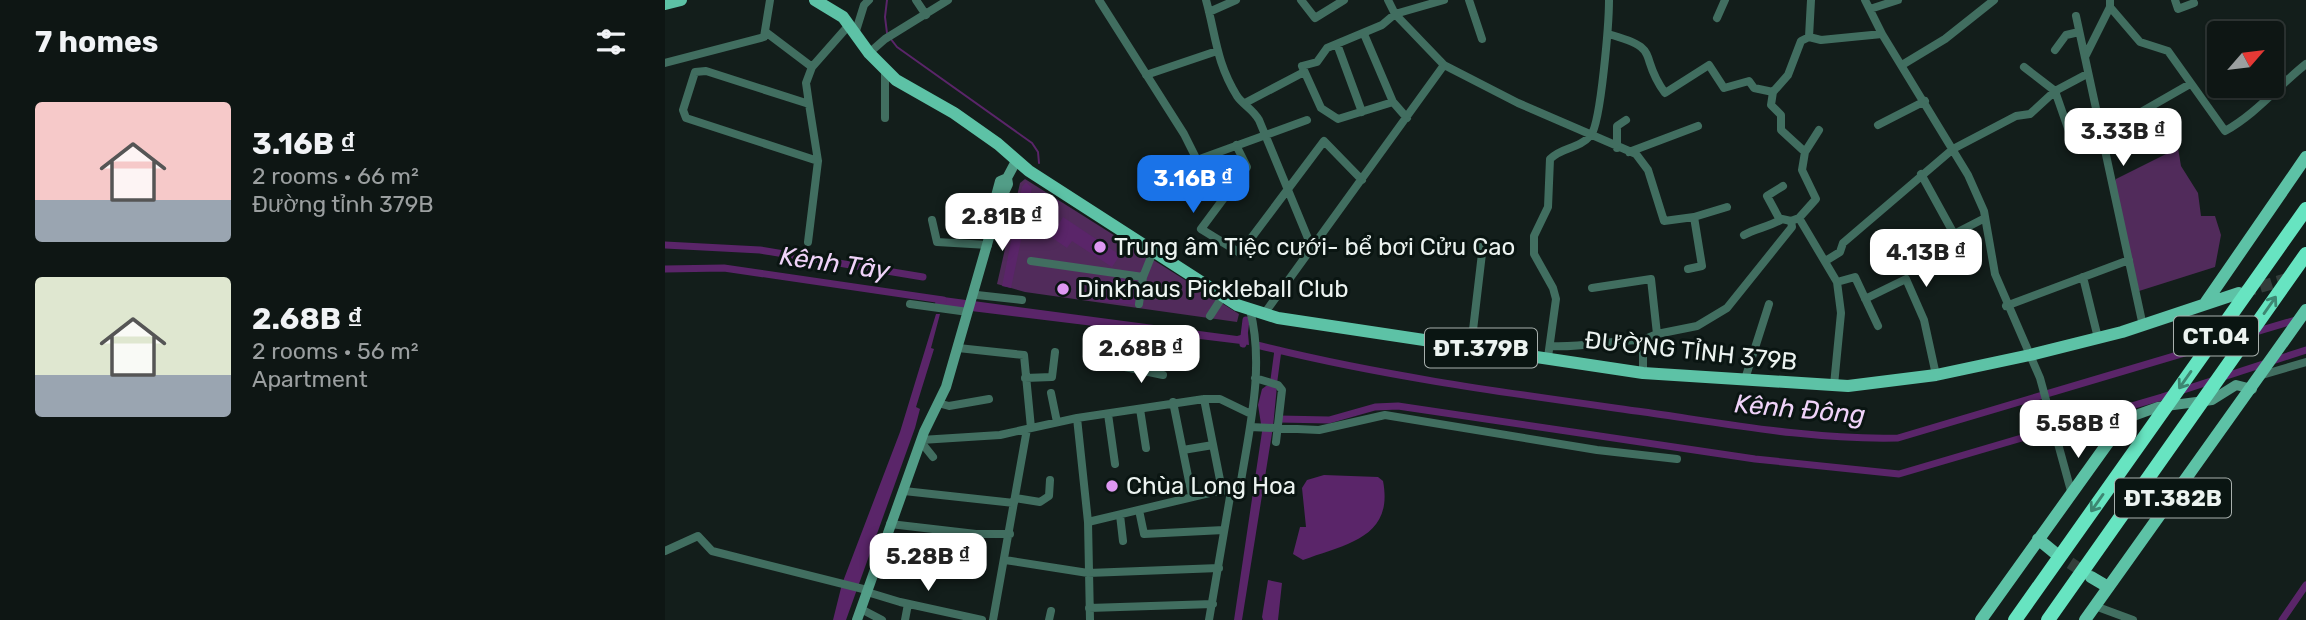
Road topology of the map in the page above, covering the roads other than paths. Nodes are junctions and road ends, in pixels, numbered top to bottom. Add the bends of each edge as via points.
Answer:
1 (681, 0) edge
2 (770, 0) edge
3 (815, 0) edge
4 (869, 0) edge
5 (916, 0) edge
6 (948, 0) edge
7 (1099, 0) edge
8 (1206, 0) edge
9 (1236, 0) edge
10 (1301, 0) edge
11 (1345, 0) edge
12 (1388, 0) edge
13 (1444, 0) edge
14 (1469, 0) edge
15 (1608, 0) edge
16 (1725, 0) edge
17 (1811, 0) edge
18 (1865, 0) edge
19 (1898, 0) edge
20 (1975, 0) edge
21 (1994, 0) edge
22 (2175, 0) edge
23 (2194, 2) dead end
24 (2110, 4) edge
25 (665, 5) edge
26 (1870, 9) junction
27 (1981, 10) junction
28 (1209, 12) junction
29 (1395, 13) junction
30 (926, 15) junction
31 (2076, 16) dead end
32 (1717, 18) dead end
33 (852, 29) junction
34 (2079, 32) junction
35 (767, 33) junction
36 (1364, 34) junction
37 (1608, 34) junction
38 (1882, 34) junction
39 (1809, 37) junction
40 (1482, 39) dead end
41 (1337, 44) junction
42 (2055, 50) dead end
43 (1217, 51) junction
44 (869, 53) junction
45 (694, 56) junction
46 (2085, 57) junction
47 (665, 63) edge
48 (2306, 64) edge
49 (1444, 65) junction
50 (1902, 65) junction
51 (811, 67) junction
52 (2024, 67) dead end
53 (885, 69) junction
54 (697, 70) junction
55 (1304, 72) junction
56 (2087, 74) junction
57 (1146, 75) junction
58 (2190, 84) junction
59 (2055, 91) junction
60 (1773, 92) junction
61 (1925, 101) junction
62 (1393, 102) junction
63 (1245, 103) junction
64 (809, 104) junction
65 (1362, 112) junction
66 (885, 118) dead end
67 (1407, 118) junction
68 (1307, 120) dead end
69 (1626, 120) dead end
70 (1878, 125) dead end
71 (1698, 126) dead end
72 (1819, 130) dead end
73 (1265, 134) junction
74 (2070, 134) dead end
75 (2101, 135) junction
76 (1590, 136) junction
77 (1235, 145) junction
78 (1617, 148) junction
79 (1953, 149) junction
80 (1629, 152) junction
81 (1805, 152) junction
82 (2306, 157) edge
83 (818, 161) junction
84 (1016, 161) junction
85 (1921, 174) junction
86 (1361, 180) junction
87 (1783, 186) dead end
88 (1288, 190) junction
89 (1727, 207) dead end
90 (2306, 209) edge
91 (1694, 217) junction
92 (1985, 218) junction
93 (932, 220) dead end
94 (1780, 220) junction
95 (1795, 220) junction
96 (1744, 235) dead end
97 (808, 242) dead end
98 (988, 245) junction
99 (1483, 245) dead end
100 (1312, 248) junction
101 (1153, 253) junction
102 (2306, 254) edge
103 (1826, 260) junction
104 (2129, 260) junction
105 (1031, 261) dead end
106 (1688, 270) dead end
107 (1143, 277) junction
108 (2083, 277) junction
109 (1837, 282) junction
110 (1592, 288) dead end
111 (2239, 293) tunnel mouth
112 (975, 294) junction
113 (1223, 296) junction
114 (1865, 299) junction
115 (1022, 300) dead end
116 (2206, 302) junction
117 (910, 304) dead end
118 (1139, 304) dead end
119 (1769, 304) dead end
120 (2006, 306) junction
121 (1250, 310) junction
122 (2306, 310) edge
123 (968, 313) junction
124 (1263, 313) junction
125 (1210, 316) dead end
126 (1878, 326) dead end
127 (2143, 326) junction
128 (1657, 334) junction
129 (2098, 338) junction
130 (1643, 340) junction
131 (1471, 347) junction
132 (958, 348) junction
133 (1549, 351) junction
134 (1055, 352) dead end
135 (2030, 355) junction
136 (2306, 362) edge
137 (1125, 367) dead end
138 (1643, 373) junction
139 (2263, 373) junction
140 (1163, 375) dead end
141 (1936, 375) junction
142 (1255, 377) junction
143 (1025, 378) junction
144 (1745, 379) junction
145 (1834, 385) junction
146 (2252, 389) junction
147 (1051, 393) dead end
148 (1204, 399) junction
149 (989, 400) dead end
150 (1173, 402) junction
151 (938, 403) junction
152 (1140, 409) junction
153 (1108, 414) junction
154 (1251, 414) junction
155 (1077, 418) junction
156 (2125, 419) junction
157 (1056, 422) junction
158 (1250, 427) junction
159 (1029, 428) junction
160 (1276, 430) junction
161 (2057, 436) junction
162 (921, 441) junction
163 (1276, 442) dead end
164 (1213, 445) junction
165 (1146, 448) dead end
166 (1183, 450) junction
167 (933, 457) dead end
168 (1677, 459) dead end
169 (1115, 464) dead end
170 (1050, 480) dead end
171 (904, 491) junction
172 (1226, 491) junction
173 (2071, 491) junction
174 (1192, 496) junction
175 (1015, 500) junction
176 (1139, 510) junction
177 (2122, 513) junction
178 (1120, 516) junction
179 (1088, 522) junction
180 (890, 524) junction
181 (1224, 530) junction
182 (1010, 534) junction
183 (2038, 539) junction
184 (1123, 541) dead end
185 (665, 551) edge
186 (2055, 553) tunnel mouth
187 (1005, 560) junction
188 (1219, 568) junction
189 (1089, 573) junction
190 (2091, 577) tunnel mouth
191 (2108, 587) junction
192 (863, 590) junction
193 (908, 604) junction
194 (1213, 604) junction
195 (2095, 606) junction
196 (1089, 608) junction
197 (935, 609) junction
198 (859, 615) edge
199 (883, 620) edge
200 (905, 620) edge
201 (932, 620) edge
202 (982, 620) edge
203 (993, 620) edge
204 (1090, 620) edge
205 (1209, 620) edge
206 (1981, 620) edge
207 (2015, 620) edge
208 (2047, 620) edge
209 (2055, 620) edge
210 (2085, 620) edge
211 (2133, 620) edge

1 - 25 main road
2 - 35 street
3 - 33 main road, ĐƯỜNG TỈNH 379B / ĐT.379B via 843,17
4 - 33 street
5 - 30 street
6 - 30 street
7 - 57 street
8 - 28 street
9 - 28 street
10 - 11 street via 1315,18
12 - 29 street
13 - 29 street
14 - 40 street
15 - 37 street
16 - 32 street
17 - 39 street
18 - 26 street
19 - 26 street
20 - 27 street
21 - 27 street
22 - 23 street via 2178,9
24 - 46 street
24 - 58 street via 2140,42 2168,51
26 - 38 street
27 - 50 street
28 - 43 street
29 - 36 street
29 - 49 street
30 - 44 street
31 - 34 street
33 - 44 main road, ĐƯỜNG TỈNH 379B / ĐT.379B
33 - 51 street
34 - 42 street via 2066,35
34 - 46 street
35 - 45 street
35 - 51 street
36 - 41 street
36 - 62 street
37 - 60 street via 1645,47 1665,93 1709,65 1724,88 1749,81 1754,88
37 - 76 street via 1596,128
38 - 39 street
38 - 50 street
39 - 60 street via 1801,41 1788,75
41 - 55 street via 1327,48 1317,62 1302,66
41 - 65 street
43 - 57 street
43 - 63 street via 1226,76
44 - 53 main road, ĐƯỜNG TỈNH 379B / ĐT.379B
45 - 47 street
45 - 54 street
46 - 56 street
48 - 58 street via 2250,116 2224,131
49 - 67 street
49 - 76 street
50 - 61 street
51 - 64 street via 806,83
52 - 59 street
53 - 66 street
53 - 84 main road, ĐƯỜNG TỈNH 379B / ĐT.379B via 976,128
54 - 64 street
54 - 83 street via 683,110 686,118
55 - 63 street
55 - 65 street via 1321,108 1338,119
56 - 59 street
56 - 75 street
57 - 77 street via 1199,164
58 - 75 street
59 - 74 street
59 - 79 street via 2030,114 2017,116
60 - 81 street via 1771,105 1781,116 1781,130
61 - 70 street
61 - 79 street
62 - 65 street
62 - 67 street
63 - 73 street via 1253,108
64 - 83 street
67 - 86 street
68 - 73 street
69 - 78 street via 1617,126
71 - 80 street
72 - 81 street
73 - 77 street
73 - 88 street
75 - 104 street
76 - 78 street
76 - 133 street via 1581,146 1550,159 1548,206 1534,236 1534,254 1556,299
77 - 88 street via 1247,167 1201,229 1240,253
78 - 80 street
79 - 85 street
79 - 92 street
80 - 91 street via 1648,170 1664,221
81 - 95 street via 1802,170 1816,199
82 - 116 main road
83 - 97 street
84 - 98 main road via 1007,178 1000,181
84 - 101 main road, ĐƯỜNG TỈNH 379B / ĐT.379B
85 - 92 street via 1954,234
85 - 103 street
86 - 88 street via 1324,141
86 - 100 street
87 - 94 street via 1767,196
88 - 100 street
89 - 91 street
90 -> 207 highway, CT.04
91 - 106 street via 1702,266
92 - 120 street
93 - 98 street via 937,242
94 - 95 street
94 - 96 street
95 - 103 street
95 - 128 street via 1727,308 1697,326
98 - 112 main road
99 - 131 street
100 - 124 street
101 - 107 street
101 - 113 main road, ĐƯỜNG TỈNH 379B / ĐT.379B
177 -> 102 highway, CT.04
103 - 109 street
104 - 108 street
104 - 127 street
105 - 107 street
107 - 118 street
108 - 120 street
108 - 129 street
109 - 114 street via 1855,277
109 - 145 street via 1841,313
110 - 128 street via 1651,279
111 - 116 main road, ĐƯỜNG TỈNH 379B / ĐT.379B
112 - 115 street
112 - 123 main road
113 - 121 main road, ĐƯỜNG TỈNH 379B / ĐT.379B
113 - 125 street
114 - 126 street
114 - 141 street via 1906,279 1924,320
116 - 127 main road, ĐƯỜNG TỈNH 379B / ĐT.379B
117 - 123 street
119 - 144 street
120 - 135 street
121 - 124 main road, ĐƯỜNG TỈNH 379B / ĐT.379B
121 - 142 street via 1255,329
122 - 139 main road, ĐT.382B
123 - 132 main road
124 - 131 main road, ĐƯỜNG TỈNH 379B / ĐT.379B
127 - 129 main road, ĐƯỜNG TỈNH 379B / ĐT.379B
128 - 130 street
129 - 135 main road, ĐƯỜNG TỈNH 379B / ĐT.379B
130 - 133 street via 1608,340
130 - 138 street
131 - 133 main road, ĐƯỜNG TỈNH 379B / ĐT.379B
132 - 143 street via 1024,355
132 - 151 main road
133 - 138 main road, ĐƯỜNG TỈNH 379B / ĐT.379B
134 - 143 street via 1052,377
135 - 141 main road, ĐƯỜNG TỈNH 379B / ĐT.379B
135 - 161 street
136 - 139 street
137 - 140 street
138 - 144 main road, ĐƯỜNG TỈNH 379B / ĐT.379B
139 - 146 main road, ĐT.382B
141 - 145 main road, ĐƯỜNG TỈNH 379B / ĐT.379B
142 - 154 street
142 - 160 street via 1282,390
143 - 159 street
144 - 145 main road, ĐƯỜNG TỈNH 379B / ĐT.379B
146 - 156 main road via 2235,385 2211,400 2158,408
146 - 191 main road, ĐT.382B
147 - 157 street
148 - 150 street
148 - 154 street via 1220,399
148 - 164 street
149 - 151 street via 949,406
150 - 152 street
150 - 166 street
151 - 162 main road
152 - 153 street
152 - 165 street
153 - 155 street
153 - 169 street
154 - 158 street
155 - 157 street
155 - 179 street
156 - 161 street
156 - 173 main road, ĐT.382B
157 - 159 street
158 - 160 street
158 - 172 street via 1240,487
159 - 162 street
159 - 175 street
160 - 163 street
160 - 168 street via 1319,430 1385,415
161 - 173 street
162 - 167 street
162 - 171 main road
164 - 166 street
164 - 172 street
166 - 174 street
170 - 175 street via 1049,496 1040,502
171 - 175 street
171 - 180 main road
172 - 174 street
172 - 181 street
173 - 183 main road, ĐT.382B
174 - 176 street
175 - 182 street
176 - 178 street
176 - 181 street via 1144,534
177 - 208 highway, CT.04
177 - 209 highway via 2102,553
178 - 179 street
178 - 184 street
179 - 189 street
180 - 182 street
180 - 192 main road
181 - 188 street
182 - 187 street
183 - 186 main road
183 - 206 main road, ĐT.382B
185 - 192 street via 698,536 716,548
187 - 189 street
187 - 203 street
188 - 189 street
188 - 194 street
189 - 196 street
190 - 191 main road
191 - 195 main road, ĐT.382B
192 - 193 street
192 - 198 main road
193 - 197 street
193 - 200 street
194 - 196 street
194 - 205 street
195 - 210 main road, ĐT.382B
195 - 211 street
196 - 204 street
197 - 201 street
197 - 202 street
198 - 199 street

